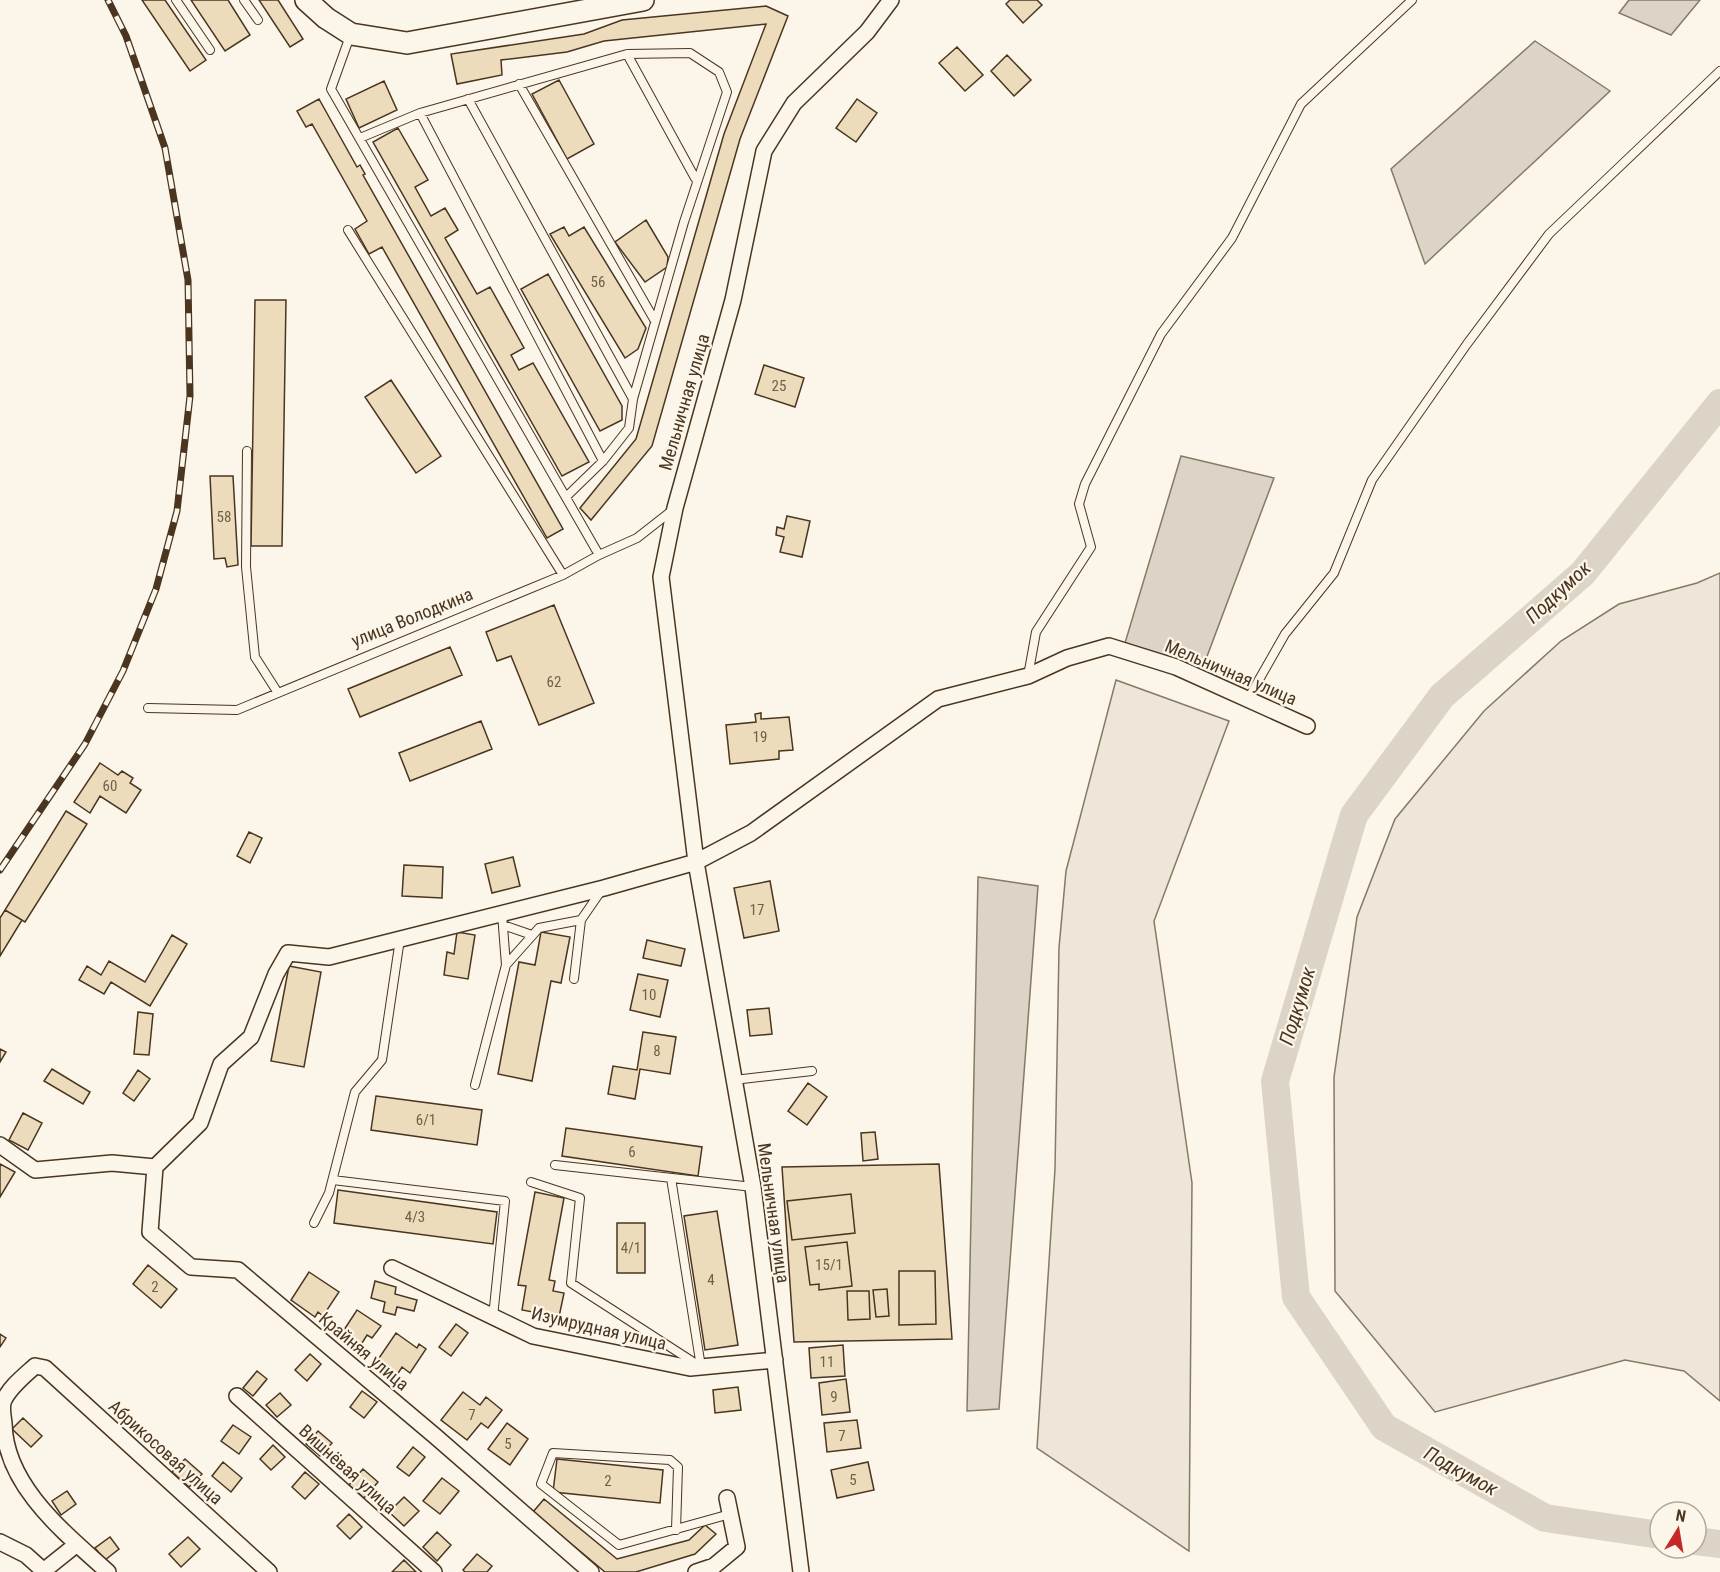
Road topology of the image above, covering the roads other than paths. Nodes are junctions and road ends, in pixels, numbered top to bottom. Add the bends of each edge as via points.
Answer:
1 (176, 0) edge
2 (244, 0) edge
3 (306, 0) edge
4 (643, 0) edge
5 (891, 0) edge
6 (1412, 0) edge
7 (258, 20) dead end
8 (351, 34) junction
9 (210, 50) dead end
10 (627, 54) junction
11 (1720, 71) edge
12 (519, 84) junction
13 (468, 99) junction
14 (420, 113) junction
15 (360, 138) junction
16 (696, 178) dead end
17 (348, 230) dead end
18 (655, 321) junction
19 (633, 399) junction
20 (247, 451) dead end
21 (603, 461) junction
22 (566, 496) junction
23 (675, 508) junction
24 (598, 555) junction
25 (563, 575) junction
26 (1028, 676) junction
27 (278, 693) junction
28 (1248, 699) junction
29 (148, 708) dead end
30 (1307, 726) dead end
31 (696, 862) junction
32 (604, 888) junction
33 (502, 919) junction
34 (580, 920) junction
35 (532, 935) junction
36 (400, 939) junction
37 (506, 965) junction
38 (574, 979) dead end
39 (812, 1071) dead end
40 (732, 1080) junction
41 (475, 1084) dead end
42 (0, 1145) edge
43 (555, 1165) dead end
44 (155, 1167) junction
45 (671, 1178) junction
46 (333, 1179) junction
47 (531, 1182) dead end
48 (753, 1187) junction
49 (314, 1223) dead end
50 (392, 1268) dead end
51 (493, 1317) junction
52 (775, 1360) junction
53 (700, 1367) junction
54 (237, 1396) dead end
55 (727, 1498) dead end
56 (730, 1514) junction
57 (676, 1530) junction
58 (0, 1542) edge
59 (77, 1544) junction
60 (44, 1572) edge
61 (108, 1572) edge
62 (269, 1572) edge
63 (434, 1572) edge
64 (590, 1572) edge
65 (696, 1572) edge
66 (801, 1572) edge

1 - 9 lane
2 - 7 lane
3 - 8 street
4 - 8 street via 407,43
5 - 23 street, Мельничная улица via 867,32 794,103 764,151 733,300
6 - 26 lane via 1301,104 1232,238 1161,334 1085,484 1079,504 1091,547 1036,632
8 - 15 lane via 331,89
10 - 12 lane
10 - 16 lane
10 - 18 lane via 690,53 719,72 727,92
11 - 28 lane via 1542,243 1372,480 1334,573 1285,634
12 - 13 lane
12 - 18 lane
13 - 14 lane
13 - 19 lane
14 - 15 lane
14 - 21 lane
15 - 22 lane
17 - 25 lane
18 - 19 lane
19 - 21 lane via 629,428
20 - 27 lane via 246,567 255,657
21 - 22 lane
22 - 24 lane
23 - 24 lane, улица Володкина via 637,538
23 - 31 street, Мельничная улица via 661,576
24 - 25 lane, улица Володкина
25 - 27 lane, улица Володкина
26 - 28 street, Мельничная улица via 1109,646 1176,667
26 - 31 street, Мельничная улица via 938,699 751,833
27 - 29 lane, улица Володкина via 237,710
28 - 30 street, Мельничная улица
31 - 32 street, Мельничная улица
31 - 40 street, Мельничная улица
32 - 33 street, Мельничная улица
32 - 34 lane
33 - 35 lane
33 - 36 street, Мельничная улица
33 - 37 lane
34 - 35 lane via 539,928
34 - 38 lane
35 - 37 lane
36 - 44 street, Мельничная улица via 329,957 288,953 251,1037 220,1064 200,1123
36 - 46 lane via 382,1060 355,1092
37 - 41 lane
39 - 40 lane
40 - 48 street, Мельничная улица
42 - 44 street via 35,1170 112,1163
43 - 45 lane
44 - 64 street, Крайняя улица via 150,1232 191,1267 238,1270
45 - 48 lane
45 - 53 lane
46 - 49 lane
46 - 51 lane via 505,1201
47 - 53 lane via 580,1198 571,1283
48 - 52 street, Мельничная улица
50 - 51 street, Изумрудная улица
51 - 53 street, Изумрудная улица via 533,1336
52 - 53 street, Изумрудная улица
52 - 66 street, Мельничная улица
54 - 63 street, Вишнёвая улица
55 - 56 street
56 - 57 lane
56 - 65 street via 737,1547 714,1566
57 - 57 lane via 619,1545 541,1484 553,1453 670,1460 678,1467
58 - 60 street via 26,1555
59 - 60 street
59 - 61 street
59 - 62 street, Абрикосовая улица via 56,1526 14,1470 4,1432 3,1402 34,1366 45,1368

